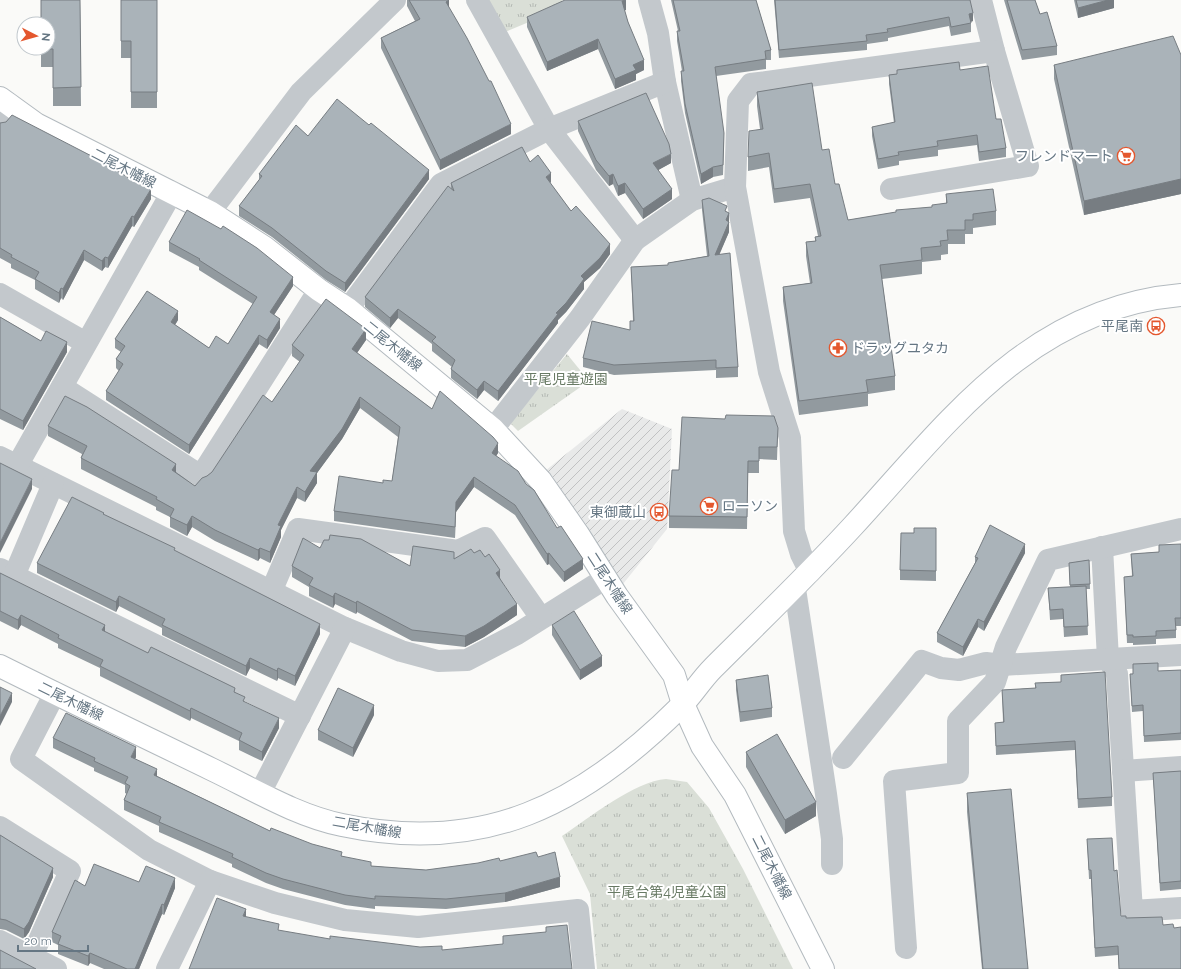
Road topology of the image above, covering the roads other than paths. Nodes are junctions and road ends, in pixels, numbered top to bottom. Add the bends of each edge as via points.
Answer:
1 (395, 0) edge
2 (477, 0) edge
3 (649, 0) edge
4 (981, 0) edge
5 (994, 51) junction
6 (665, 82) junction
7 (3, 108) edge
8 (549, 129) junction
9 (735, 188) junction
10 (891, 189) dead end
11 (172, 192) junction
12 (692, 200) junction
13 (210, 212) junction
14 (635, 240) junction
15 (319, 290) junction
16 (0, 294) edge
17 (1181, 295) edge
18 (348, 309) junction
19 (86, 343) junction
20 (62, 387) junction
21 (493, 429) junction
22 (9, 461) edge
23 (53, 484) junction
24 (1181, 529) edge
25 (1102, 547) junction
26 (7, 572) edge
27 (810, 572) junction
28 (606, 578) junction
29 (794, 588) junction
30 (271, 592) junction
31 (541, 618) junction
32 (345, 628) junction
33 (1181, 655) edge
34 (1108, 659) junction
35 (1002, 665) junction
36 (0, 666) edge
37 (55, 694) junction
38 (683, 704) junction
39 (300, 716) junction
40 (843, 758) dead end
41 (1181, 767) edge
42 (1123, 771) junction
43 (260, 792) junction
44 (0, 827) edge
45 (832, 864) dead end
46 (210, 881) junction
47 (1181, 908) edge
48 (0, 941) edge
49 (906, 948) dead end
50 (32, 956) junction
51 (56, 969) edge
52 (167, 969) edge
53 (584, 969) edge
54 (823, 969) edge

1 - 13 street via 301,92
2 - 8 street
3 - 6 street via 658,33
4 - 5 street
5 - 9 street via 751,84 738,100
5 - 10 street via 1028,166
6 - 8 street
6 - 12 street
7 - 11 main road, 二尾木幡線
8 - 14 street
8 - 18 street via 441,184
9 - 12 street
9 - 27 street via 769,372 790,438 794,531
11 - 13 main road, 二尾木幡線
11 - 19 street
12 - 14 street
13 - 15 main road, 二尾木幡線 via 264,247
14 - 21 street via 580,318
15 - 18 main road, 二尾木幡線
15 - 20 street via 201,476
16 - 19 street
17 - 27 main road via 1134,302 1103,312 1063,329 1018,358 990,380 939,429
18 - 21 main road, 二尾木幡線
19 - 20 street
20 - 22 street
21 - 28 main road, 二尾木幡線 via 541,481
22 - 23 street
23 - 26 street
23 - 30 street
24 - 25 street
25 - 34 street
25 - 35 street via 1048,560 1006,647
26 - 39 street
27 - 29 main road
28 - 31 street
28 - 38 main road, 二尾木幡線 via 674,675
29 - 38 main road via 710,672
29 - 45 street via 826,794 832,839
30 - 31 street via 298,529 458,551 485,538
30 - 32 street
31 - 32 street via 468,660 438,661 400,651
32 - 39 street
33 - 34 street
34 - 35 street
34 - 42 street via 1117,674
35 - 40 street via 986,663 960,670 941,668 922,661
35 - 49 street via 996,682 958,722 958,772 894,781
36 - 37 main road, 二尾木幡線
37 - 43 main road, 二尾木幡線
37 - 46 street via 21,759 149,850
38 - 43 main road, 二尾木幡線 via 610,768 571,793 527,815 473,830 407,835 345,826 304,813
38 - 54 main road, 二尾木幡線 via 702,746 735,795
39 - 43 street
41 - 42 street
42 - 47 street via 1132,911
44 - 50 street via 70,871
46 - 52 street
46 - 53 street via 275,903 345,920 418,927 578,910
48 - 50 street
50 - 51 street

